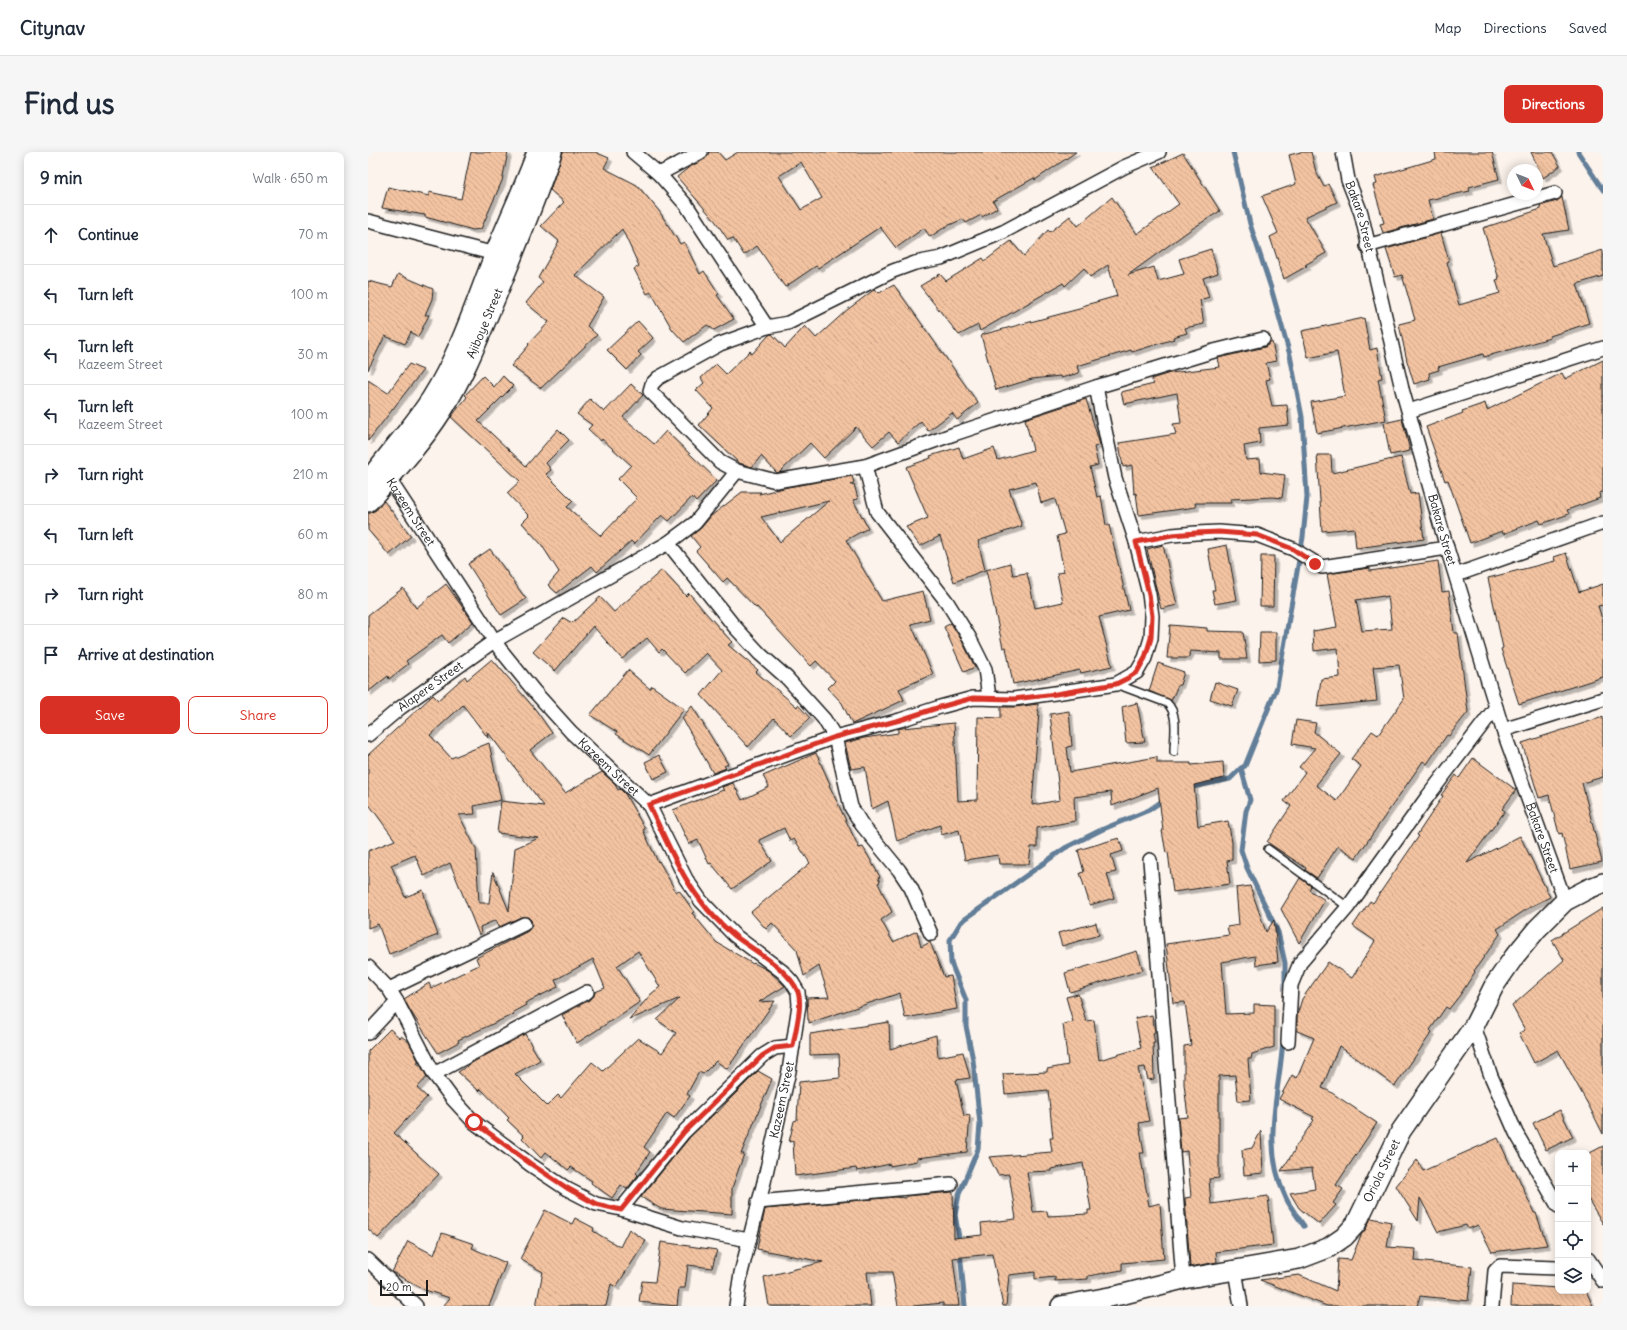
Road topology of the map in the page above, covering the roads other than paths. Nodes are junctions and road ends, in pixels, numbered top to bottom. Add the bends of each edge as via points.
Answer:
1 (537, 152) edge
2 (552, 152) edge
3 (633, 152) edge
4 (700, 152) edge
5 (1159, 152) edge
6 (1343, 152) edge
7 (659, 174) junction
8 (1555, 193) dead end
9 (368, 221) edge
10 (1367, 246) junction
11 (495, 254) junction
12 (767, 327) junction
13 (1263, 339) dead end
14 (1603, 348) edge
15 (1096, 387) junction
16 (1408, 411) junction
17 (865, 466) junction
18 (738, 471) junction
19 (378, 476) edge
20 (368, 502) edge
21 (1603, 523) edge
22 (1136, 542) junction
23 (668, 543) junction
24 (1448, 548) junction
25 (1456, 574) junction
26 (494, 641) junction
27 (1116, 684) junction
28 (989, 697) junction
29 (1603, 699) edge
30 (1496, 707) junction
31 (1503, 730) junction
32 (368, 735) edge
33 (835, 737) junction
34 (1174, 752) dead end
35 (649, 805) junction
36 (1268, 849) dead end
37 (1150, 860) dead end
38 (1603, 884) edge
39 (1565, 900) junction
40 (1348, 907) junction
41 (524, 924) dead end
42 (931, 934) dead end
43 (368, 967) edge
44 (389, 989) junction
45 (587, 992) dead end
46 (397, 1002) junction
47 (1474, 1026) junction
48 (368, 1032) edge
49 (1288, 1042) dead end
50 (793, 1046) junction
51 (434, 1074) junction
52 (951, 1184) dead end
53 (1555, 1201) edge
54 (758, 1202) junction
55 (621, 1210) junction
56 (749, 1240) junction
57 (368, 1260) edge
58 (1591, 1266) edge
59 (1555, 1268) edge
60 (1235, 1270) junction
61 (1183, 1279) junction
62 (1603, 1281) edge
63 (1071, 1305) edge
64 (416, 1306) edge
65 (736, 1306) edge
66 (1241, 1306) edge
67 (1492, 1306) edge

1 - 11 street, Ajiboye Street
2 - 19 street, Ajiboye Street via 511,261 461,376 419,444
3 - 7 street
4 - 7 street
5 - 12 street via 1124,166 1003,232 941,258 893,271 788,323
6 - 10 street, Bakare Street via 1348,180 1360,213
7 - 12 street via 687,206
8 - 10 street
9 - 11 street
10 - 16 street, Bakare Street
11 - 19 street, Ajiboye Street via 465,331 431,399
12 - 18 street via 720,344 658,378 650,391 720,462
13 - 15 street via 1214,350
14 - 16 street
15 - 17 street
15 - 22 street via 1115,478
16 - 24 street, Bakare Street
17 - 18 street via 776,481
17 - 28 street via 877,512 947,602 969,637 985,669
18 - 23 street, Alapere Street via 695,523
19 - 20 street
19 - 26 street, Kazeem Street
21 - 25 street
22 - 24 street via 1172,535 1219,532 1257,535 1293,549 1322,567
22 - 27 street via 1149,594 1151,638 1145,658 1137,672
23 - 26 street, Alapere Street
23 - 33 street via 734,626 787,678 824,719
24 - 25 street, Bakare Street
25 - 30 street, Bakare Street
26 - 32 street, Alapere Street via 400,708
26 - 35 street, Kazeem Street via 571,732
27 - 28 street via 1014,699
27 - 34 lane via 1167,703 1172,708
28 - 33 street via 966,700
29 - 31 street
30 - 31 street, Bakare Street
30 - 40 street
31 - 39 street, Bakare Street
33 - 35 street
33 - 42 street via 851,807 911,888
35 - 50 street, Kazeem Street via 686,879 701,901 734,935 792,982 798,992 799,1005
36 - 40 lane
37 - 61 street
38 - 39 street, Oriola Street
39 - 47 street, Oriola Street via 1514,957 1494,986
40 - 49 street via 1300,963 1291,985
41 - 44 street
43 - 44 street
44 - 46 street
45 - 51 street
46 - 48 street
46 - 51 street
47 - 53 street via 1491,1076 1516,1133
47 - 60 street, Oriola Street via 1401,1131 1356,1224 1344,1237 1328,1248 1298,1259
50 - 54 street, Kazeem Street
50 - 55 street via 775,1048 762,1056 684,1132
51 - 55 street via 474,1122 531,1164 596,1204
52 - 54 street
54 - 56 street, Kazeem Street
55 - 56 street via 682,1228
56 - 65 street, Kazeem Street
57 - 64 street
58 - 62 street
59 - 67 street via 1500,1266 1495,1271
60 - 61 street, Oriola Street
60 - 66 street
61 - 63 street, Oriola Street

